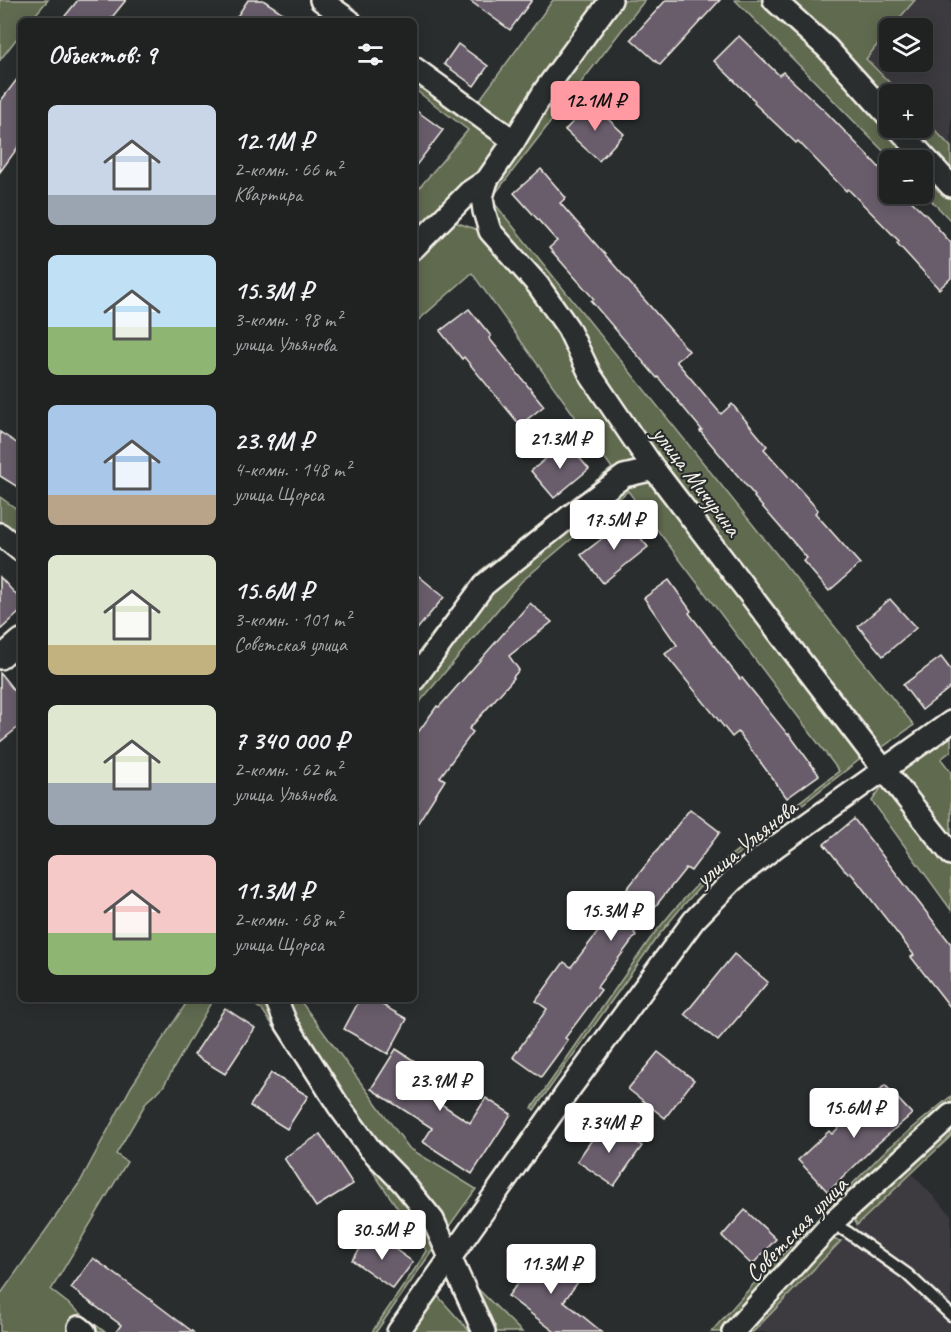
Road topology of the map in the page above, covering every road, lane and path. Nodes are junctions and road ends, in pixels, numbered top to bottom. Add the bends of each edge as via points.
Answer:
1 (321, 0) edge
2 (611, 0) edge
3 (774, 0) edge
4 (346, 18) edge
5 (417, 70) edge
6 (879, 106) edge
7 (907, 138) edge
8 (514, 141) junction
9 (487, 180) junction
10 (951, 186) edge
11 (448, 214) junction
12 (490, 231) junction
13 (417, 245) edge
14 (654, 469) junction
15 (0, 534) edge
16 (18, 549) edge
17 (18, 643) edge
18 (0, 658) edge
19 (417, 676) edge
20 (951, 722) edge
21 (885, 770) junction
22 (951, 854) edge
23 (277, 1002) edge
24 (951, 1115) edge
25 (832, 1223) junction
26 (450, 1258) junction
27 (951, 1315) edge
28 (398, 1332) edge
29 (484, 1332) edge
30 (733, 1332) edge

1 - 4 street
2 - 8 street via 545,90
3 - 6 street via 827,48
5 - 8 street
7 - 10 street
8 - 9 street
9 - 11 street
9 - 12 street, улица Мичурина via 482,197
11 - 12 street
11 - 13 street
12 - 14 street, улица Мичурина via 538,285 568,328 591,376
14 - 19 street via 624,476 484,585
14 - 21 street, улица Мичурина
15 - 16 street
17 - 18 street
20 - 21 street, улица Ульянова
21 - 22 street, улица Мичурина
21 - 26 street, улица Ульянова via 775,847 733,880 694,920
23 - 26 street via 286,1023 338,1105 370,1149 433,1220
24 - 25 street, Советская улица
25 - 27 lane via 907,1274
25 - 30 street, Советская улица
26 - 28 street, улица Ульянова
26 - 29 street

